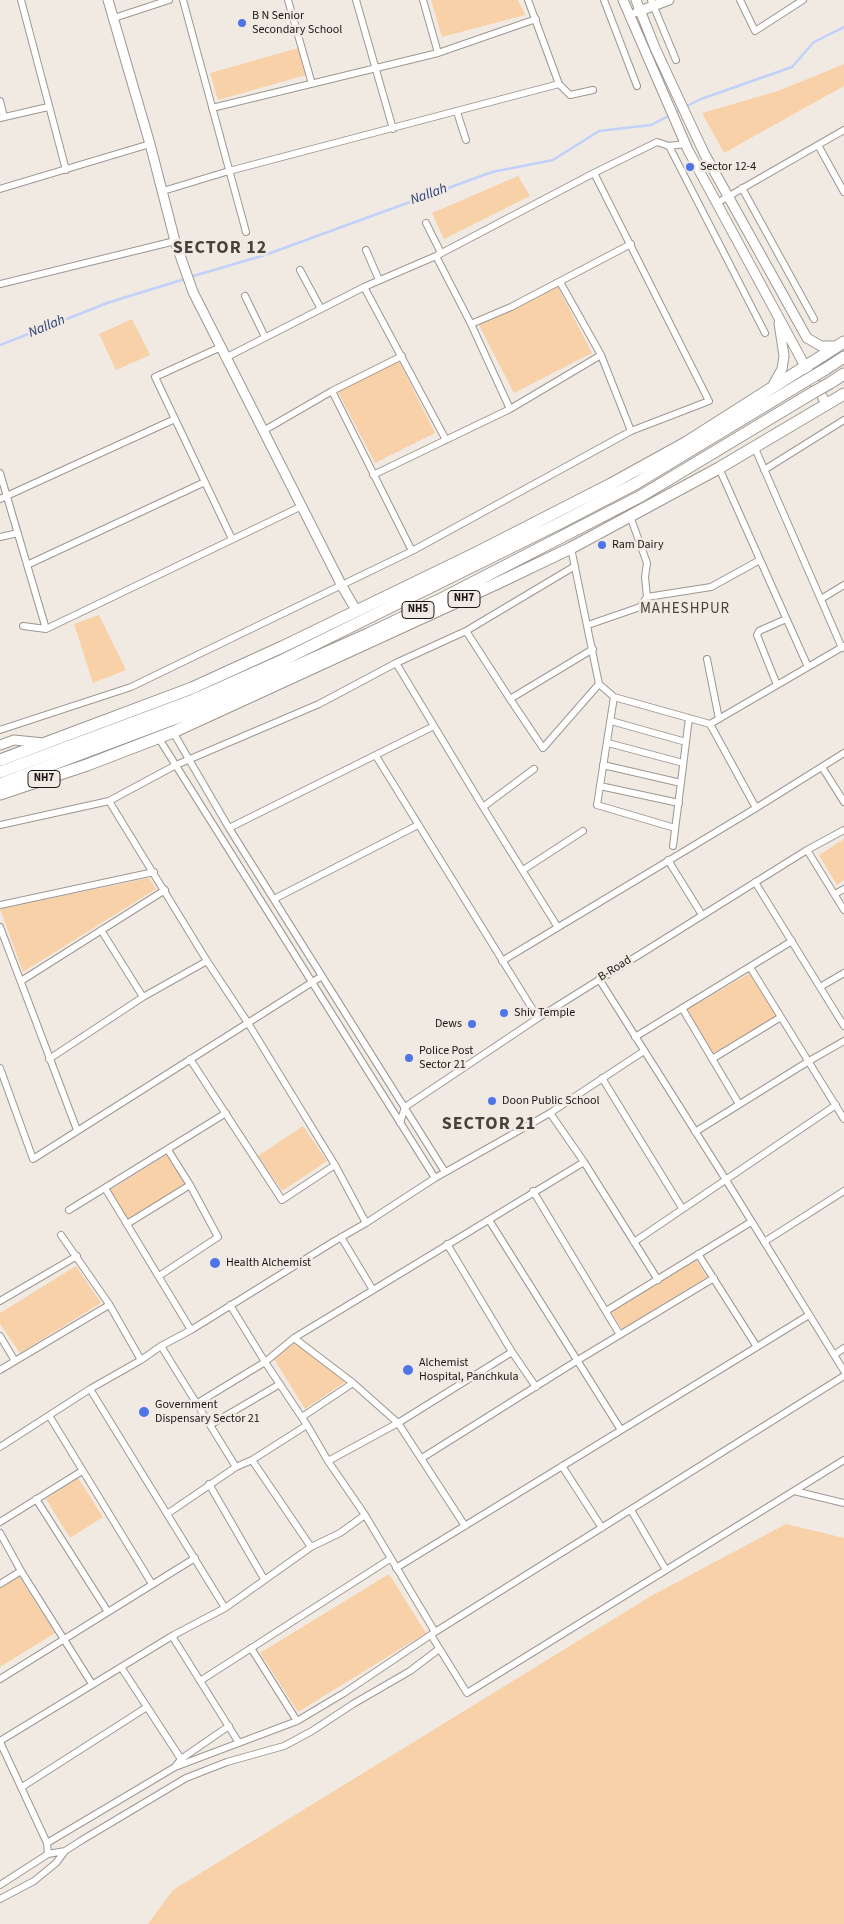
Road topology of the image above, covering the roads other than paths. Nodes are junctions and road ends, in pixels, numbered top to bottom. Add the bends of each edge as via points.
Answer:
1 (21, 0) edge
2 (108, 0) edge
3 (169, 0) edge
4 (183, 0) edge
5 (288, 0) edge
6 (356, 0) edge
7 (423, 0) edge
8 (528, 0) edge
9 (604, 0) edge
10 (623, 0) edge
11 (636, 0) edge
12 (669, 0) edge
13 (740, 0) edge
14 (803, 0) edge
15 (652, 2) edge
16 (640, 11) junction
17 (629, 16) junction
18 (114, 18) junction
19 (536, 19) junction
20 (438, 53) junction
21 (676, 60) dead end
22 (376, 68) junction
23 (312, 84) junction
24 (559, 84) junction
25 (637, 86) dead end
26 (593, 90) dead end
27 (0, 101) edge
28 (48, 107) junction
29 (212, 108) junction
30 (457, 112) junction
31 (2, 117) edge
32 (393, 129) junction
33 (844, 130) edge
34 (466, 140) dead end
35 (150, 144) junction
36 (685, 144) junction
37 (818, 145) junction
38 (669, 146) junction
39 (66, 170) junction
40 (229, 171) junction
41 (594, 173) junction
42 (742, 188) junction
43 (0, 189) edge
44 (163, 190) junction
45 (844, 192) edge
46 (728, 197) junction
47 (717, 203) junction
48 (426, 223) dead end
49 (246, 232) dead end
50 (175, 241) junction
51 (631, 244) junction
52 (366, 250) dead end
53 (439, 254) junction
54 (300, 270) dead end
55 (379, 280) junction
56 (560, 282) junction
57 (0, 284) edge
58 (364, 287) junction
59 (245, 296) dead end
60 (321, 309) junction
61 (776, 311) junction
62 (814, 319) dead end
63 (471, 324) junction
64 (765, 333) dead end
65 (265, 337) junction
66 (841, 343) edge
67 (221, 347) junction
68 (601, 355) junction
69 (402, 356) junction
70 (227, 357) junction
71 (844, 358) edge
72 (805, 366) junction
73 (844, 374) edge
74 (772, 387) junction
75 (332, 391) junction
76 (844, 394) edge
77 (827, 404) junction
78 (510, 409) junction
79 (175, 419) junction
80 (844, 420) edge
81 (631, 431) junction
82 (262, 432) junction
83 (446, 440) junction
84 (754, 446) junction
85 (719, 468) junction
86 (764, 470) junction
87 (0, 473) edge
88 (373, 475) junction
89 (206, 482) junction
90 (3, 498) edge
91 (302, 506) junction
92 (630, 516) junction
93 (18, 533) junction
94 (0, 537) edge
95 (232, 539) junction
96 (571, 548) junction
97 (412, 550) junction
98 (760, 560) junction
99 (27, 565) junction
100 (575, 566) junction
101 (844, 585) edge
102 (342, 586) junction
103 (404, 587) junction
104 (647, 597) junction
105 (410, 598) junction
106 (820, 599) junction
107 (356, 610) junction
108 (420, 614) junction
109 (786, 618) junction
110 (588, 625) junction
111 (23, 626) dead end
112 (46, 629) junction
113 (466, 631) junction
114 (843, 647) edge
115 (593, 649) junction
116 (707, 658) dead end
117 (396, 663) junction
118 (808, 667) junction
119 (600, 684) junction
120 (777, 685) junction
121 (614, 698) junction
122 (510, 700) junction
123 (689, 718) junction
124 (719, 719) junction
125 (611, 721) junction
126 (710, 724) junction
127 (434, 726) junction
128 (0, 730) edge
129 (173, 732) junction
130 (158, 738) junction
131 (686, 742) junction
132 (608, 743) junction
133 (0, 745) edge
134 (44, 748) junction
135 (844, 753) edge
136 (376, 756) junction
137 (0, 760) edge
138 (189, 760) junction
139 (683, 763) junction
140 (176, 765) junction
141 (603, 765) junction
142 (822, 767) junction
143 (534, 769) dead end
144 (0, 772) edge
145 (681, 783) junction
146 (0, 784) edge
147 (600, 786) junction
148 (0, 794) edge
149 (109, 801) junction
150 (844, 802) edge
151 (679, 803) junction
152 (483, 808) junction
153 (756, 808) junction
154 (418, 824) junction
155 (0, 825) edge
156 (228, 826) junction
157 (675, 828) junction
158 (844, 830) edge
159 (217, 831) junction
160 (583, 832) dead end
161 (673, 846) dead end
162 (807, 850) junction
163 (668, 860) junction
164 (522, 870) junction
165 (154, 872) junction
166 (755, 882) junction
167 (844, 889) edge
168 (165, 890) junction
169 (835, 894) junction
170 (274, 899) junction
171 (0, 905) edge
172 (844, 910) edge
173 (702, 915) junction
174 (0, 926) edge
175 (557, 926) junction
176 (101, 930) junction
177 (792, 942) junction
178 (207, 961) junction
179 (502, 961) junction
180 (750, 966) junction
181 (844, 973) edge
182 (322, 976) junction
183 (598, 979) junction
184 (21, 981) junction
185 (312, 982) junction
186 (820, 987) junction
187 (142, 998) junction
188 (682, 1008) junction
189 (782, 1017) junction
190 (538, 1018) junction
191 (248, 1023) junction
192 (844, 1026) edge
193 (635, 1037) junction
194 (844, 1041) edge
195 (644, 1051) junction
196 (49, 1059) junction
197 (190, 1059) junction
198 (712, 1059) junction
199 (808, 1061) junction
200 (0, 1068) edge
201 (1, 1076) edge
202 (602, 1078) junction
203 (739, 1104) junction
204 (836, 1105) junction
205 (405, 1107) junction
206 (226, 1113) junction
207 (550, 1113) junction
208 (844, 1119) edge
209 (400, 1122) junction
210 (78, 1130) junction
211 (695, 1132) junction
212 (168, 1150) junction
213 (584, 1162) junction
214 (335, 1166) junction
215 (445, 1172) junction
216 (435, 1178) junction
217 (726, 1180) junction
218 (190, 1185) junction
219 (105, 1188) junction
220 (844, 1191) edge
221 (532, 1192) junction
222 (682, 1208) junction
223 (69, 1210) dead end
224 (489, 1220) junction
225 (751, 1222) junction
226 (366, 1223) junction
227 (127, 1224) junction
228 (61, 1235) dead end
229 (341, 1237) junction
230 (634, 1242) junction
231 (764, 1242) junction
232 (447, 1244) junction
233 (698, 1254) junction
234 (77, 1256) junction
235 (159, 1276) junction
236 (714, 1278) junction
237 (658, 1280) junction
238 (373, 1290) junction
239 (0, 1301) edge
240 (109, 1305) junction
241 (230, 1305) junction
242 (606, 1311) junction
243 (809, 1315) junction
244 (191, 1330) junction
245 (620, 1335) junction
246 (0, 1336) edge
247 (294, 1338) junction
248 (161, 1346) junction
249 (757, 1347) junction
250 (844, 1348) edge
251 (512, 1352) junction
252 (834, 1355) junction
253 (141, 1360) junction
254 (578, 1360) junction
255 (15, 1361) junction
256 (265, 1362) junction
257 (0, 1370) edge
258 (844, 1371) edge
259 (844, 1376) edge
260 (353, 1383) junction
261 (280, 1384) junction
262 (536, 1387) junction
263 (90, 1389) junction
264 (196, 1404) junction
265 (50, 1417) junction
266 (302, 1417) junction
267 (398, 1422) junction
268 (307, 1425) junction
269 (210, 1426) junction
270 (622, 1430) junction
271 (0, 1447) edge
272 (422, 1458) junction
273 (252, 1460) junction
274 (844, 1460) edge
275 (328, 1461) junction
276 (562, 1466) junction
277 (236, 1467) junction
278 (82, 1471) junction
279 (209, 1484) junction
280 (794, 1492) junction
281 (36, 1499) junction
282 (844, 1503) edge
283 (631, 1510) junction
284 (167, 1514) junction
285 (365, 1515) junction
286 (0, 1522) edge
287 (465, 1526) junction
288 (602, 1528) junction
289 (0, 1533) edge
290 (311, 1547) junction
291 (195, 1558) junction
292 (390, 1559) junction
293 (396, 1568) junction
294 (666, 1570) junction
295 (21, 1571) junction
296 (264, 1579) junction
297 (0, 1584) edge
298 (152, 1584) junction
299 (225, 1608) junction
300 (108, 1612) junction
301 (433, 1634) junction
302 (172, 1636) junction
303 (63, 1638) junction
304 (251, 1648) junction
305 (439, 1649) junction
306 (121, 1667) junction
307 (0, 1679) edge
308 (200, 1681) junction
309 (92, 1684) junction
310 (147, 1707) junction
311 (297, 1721) junction
312 (229, 1726) junction
313 (0, 1741) edge
314 (239, 1743) junction
315 (181, 1759) junction
316 (175, 1767) junction
317 (22, 1787) junction
318 (47, 1843) junction
319 (65, 1851) junction
320 (48, 1854) junction
321 (26, 1869) junction
322 (34, 1881) junction
323 (0, 1885) edge
324 (0, 1899) edge

1 - 28 street
2 - 18 street
3 - 18 street
4 - 29 street
5 - 23 street
6 - 22 street
7 - 20 street
8 - 19 street
9 - 25 street
10 - 17 street
11 - 16 street
12 - 15 street
13 - 14 street via 755,31
15 - 16 street
15 - 21 street
16 - 17 street
16 - 46 street via 672,86
17 - 36 street
18 - 35 street
19 - 20 street
19 - 24 street
20 - 22 street
22 - 23 street
22 - 32 street
23 - 29 street
24 - 26 street via 570,95
24 - 30 street
27 - 31 street
28 - 31 street
28 - 39 street
29 - 40 street
30 - 32 street
30 - 34 street
32 - 40 street
33 - 37 street
35 - 39 street
35 - 44 street
36 - 38 street
36 - 47 street
37 - 42 street
37 - 45 street
38 - 41 street via 657,142
38 - 64 street
39 - 43 street
40 - 44 street
40 - 49 street
41 - 51 street
41 - 53 street
42 - 46 street
42 - 62 street
44 - 50 street
46 - 47 street
46 - 66 street via 807,338 821,346
47 - 61 street
48 - 53 street
50 - 57 street
50 - 67 street via 193,292
51 - 56 street
51 - 81 street via 710,401
52 - 55 street
53 - 55 street
53 - 63 street
54 - 60 street
55 - 58 street
56 - 63 street
56 - 68 street
58 - 60 street
58 - 69 street
59 - 65 street
60 - 65 street
61 - 72 street
61 - 74 street via 784,356 782,369
63 - 78 street
65 - 70 street
66 - 72 highway
67 - 70 street
67 - 79 street via 155,377
68 - 78 street
68 - 81 street
69 - 75 street
69 - 83 street
70 - 82 street
71 - 105 highway, NH5, bridge via 635,484
72 - 74 highway
72 - 77 street
73 - 108 highway, NH5, bridge via 641,496
74 - 103 highway via 687,442 611,484
75 - 82 street
75 - 88 street
76 - 77 highway, NH7
77 - 84 highway, NH7
78 - 83 street
79 - 89 street
79 - 90 street
80 - 86 street
81 - 97 street
82 - 91 street
83 - 88 street
84 - 85 highway, NH7
84 - 86 street
85 - 92 highway, NH7
85 - 98 street
86 - 106 street
87 - 90 street
88 - 97 street
89 - 95 street
89 - 99 street
90 - 93 street
91 - 95 street
91 - 102 street
92 - 96 highway, NH7
92 - 104 street via 647,563
93 - 94 street
93 - 99 street
95 - 112 street
96 - 100 street
96 - 108 highway, NH7
97 - 102 street
98 - 104 street via 711,587
98 - 109 street
99 - 112 street
100 - 110 street
100 - 113 street
101 - 106 street
102 - 107 street
102 - 128 street via 131,688
103 - 105 highway
103 - 107 highway
104 - 110 street via 640,607
105 - 134 highway, NH5 via 191,701
106 - 114 street
107 - 134 highway via 192,688
108 - 129 highway, NH7
108 - 146 highway, NH5 via 200,709
109 - 118 street
109 - 120 street via 757,635
110 - 115 street
111 - 112 street
113 - 117 street
113 - 122 street
114 - 118 street
115 - 119 street
115 - 122 street
116 - 124 street
117 - 127 street
117 - 138 street via 319,704
118 - 120 street
119 - 121 street
119 - 122 street via 543,748
120 - 124 street
121 - 123 street
121 - 125 street
123 - 126 street
123 - 131 street
124 - 126 street
125 - 131 street
125 - 132 street
126 - 153 street
127 - 136 street
127 - 152 street
129 - 130 highway, NH7
129 - 138 street
130 - 140 street
130 - 148 highway, NH7
131 - 139 street
132 - 139 street
132 - 141 street
133 - 134 street via 14,740
134 - 137 highway
134 - 144 highway, NH5
135 - 142 street
136 - 154 street
136 - 156 street
138 - 140 street
138 - 156 street
139 - 145 street
140 - 149 street
140 - 159 street
141 - 145 street
141 - 147 street
142 - 150 street
142 - 153 street
143 - 152 street
145 - 151 street
147 - 151 street
147 - 157 street via 597,805
149 - 155 street
149 - 165 street
151 - 157 street
152 - 164 street
153 - 163 street
154 - 170 street
154 - 179 street
156 - 159 street
156 - 170 street
157 - 161 street
158 - 162 street, B-Road
159 - 185 street
160 - 164 street
162 - 166 street, B-Road
162 - 169 street
163 - 173 street
163 - 175 street
164 - 175 street
165 - 168 street
165 - 171 street
166 - 173 street, B-Road
166 - 177 street
167 - 169 street
168 - 176 street
168 - 178 street
169 - 172 street
170 - 182 street
173 - 183 street, B-Road
174 - 184 street
175 - 179 street
176 - 184 street
176 - 187 street
177 - 180 street
177 - 186 street
178 - 187 street
178 - 191 street
179 - 190 street
180 - 188 street
180 - 189 street
181 - 186 street
182 - 185 street
182 - 205 street
183 - 190 street, B-Road
183 - 193 street
184 - 196 street
185 - 191 street
185 - 209 street
186 - 192 street
187 - 196 street
188 - 193 street
188 - 198 street
189 - 198 street
189 - 199 street
190 - 205 street, B-Road
191 - 197 street
191 - 214 street
193 - 195 street
194 - 199 street
195 - 202 street
195 - 211 street
196 - 210 street
197 - 206 street
197 - 210 street
198 - 203 street
199 - 203 street
199 - 204 street
200 - 201 street
201 - 210 street via 33,1159
202 - 207 street
202 - 222 street
203 - 211 street
204 - 208 street
204 - 217 street
205 - 209 street
205 - 215 street
206 - 212 street
206 - 214 street via 282,1200
207 - 213 street
207 - 215 street
209 - 216 street
211 - 217 street
212 - 218 street
212 - 219 street
213 - 221 street
213 - 230 street
214 - 226 street
215 - 216 street
216 - 226 street
217 - 222 street
217 - 225 street
218 - 227 street
218 - 235 street via 218,1238
219 - 223 street
219 - 227 street
220 - 231 street
221 - 224 street
221 - 242 street
222 - 230 street
224 - 232 street
224 - 254 street
225 - 231 street
225 - 233 street
226 - 229 street
227 - 235 street
228 - 234 street
229 - 238 street
229 - 241 street
230 - 237 street
231 - 243 street
232 - 238 street
232 - 251 street
233 - 236 street
233 - 237 street
234 - 239 street
234 - 240 street
235 - 244 street
236 - 245 street
236 - 249 street
237 - 242 street
238 - 247 street
240 - 253 street
240 - 255 street
241 - 244 street
241 - 256 street
242 - 245 street
243 - 249 street
243 - 252 street
244 - 248 street
245 - 254 street
246 - 255 street
247 - 256 street
247 - 260 street
248 - 253 street
248 - 264 street
249 - 270 street
250 - 252 street
251 - 262 street
251 - 267 street
252 - 258 street
253 - 263 street
254 - 262 street
254 - 270 street
255 - 257 street
256 - 261 street
256 - 264 street
259 - 283 street
260 - 266 street
260 - 267 street
261 - 266 street
261 - 269 street
262 - 272 street
263 - 265 street
263 - 284 street
264 - 269 street
265 - 271 street
265 - 278 street
266 - 268 street
267 - 272 street
267 - 275 street
268 - 273 street
268 - 275 street
269 - 277 street
270 - 276 street
272 - 287 street
273 - 277 street
273 - 290 street
274 - 280 street
275 - 285 street
276 - 287 street
276 - 288 street
277 - 279 street
278 - 281 street
278 - 298 street
279 - 284 street
279 - 296 street
280 - 282 street
280 - 294 street
281 - 286 street
281 - 300 street
283 - 288 street
283 - 294 street
284 - 291 street
285 - 290 street via 340,1533
285 - 292 street
287 - 293 street
288 - 301 street
289 - 295 street
290 - 296 street
291 - 298 street
291 - 299 street
292 - 293 street
292 - 304 street
293 - 301 street
294 - 305 street via 467,1693
295 - 297 street
295 - 303 street
296 - 299 street
298 - 300 street
299 - 302 street
300 - 303 street
301 - 305 street
301 - 311 street
302 - 306 street
302 - 308 street
303 - 307 street
303 - 309 street
304 - 308 street
304 - 311 street
305 - 319 street via 410,1671 298,1739 186,1778
306 - 309 street
306 - 310 street
308 - 312 street
309 - 313 street
310 - 315 street
310 - 317 street
311 - 314 street
312 - 314 street
312 - 315 street
313 - 317 street
314 - 316 street
315 - 316 street
316 - 318 street
317 - 318 street
318 - 320 street
319 - 320 street
319 - 322 street
320 - 321 street
321 - 322 street
321 - 323 street
322 - 324 street

